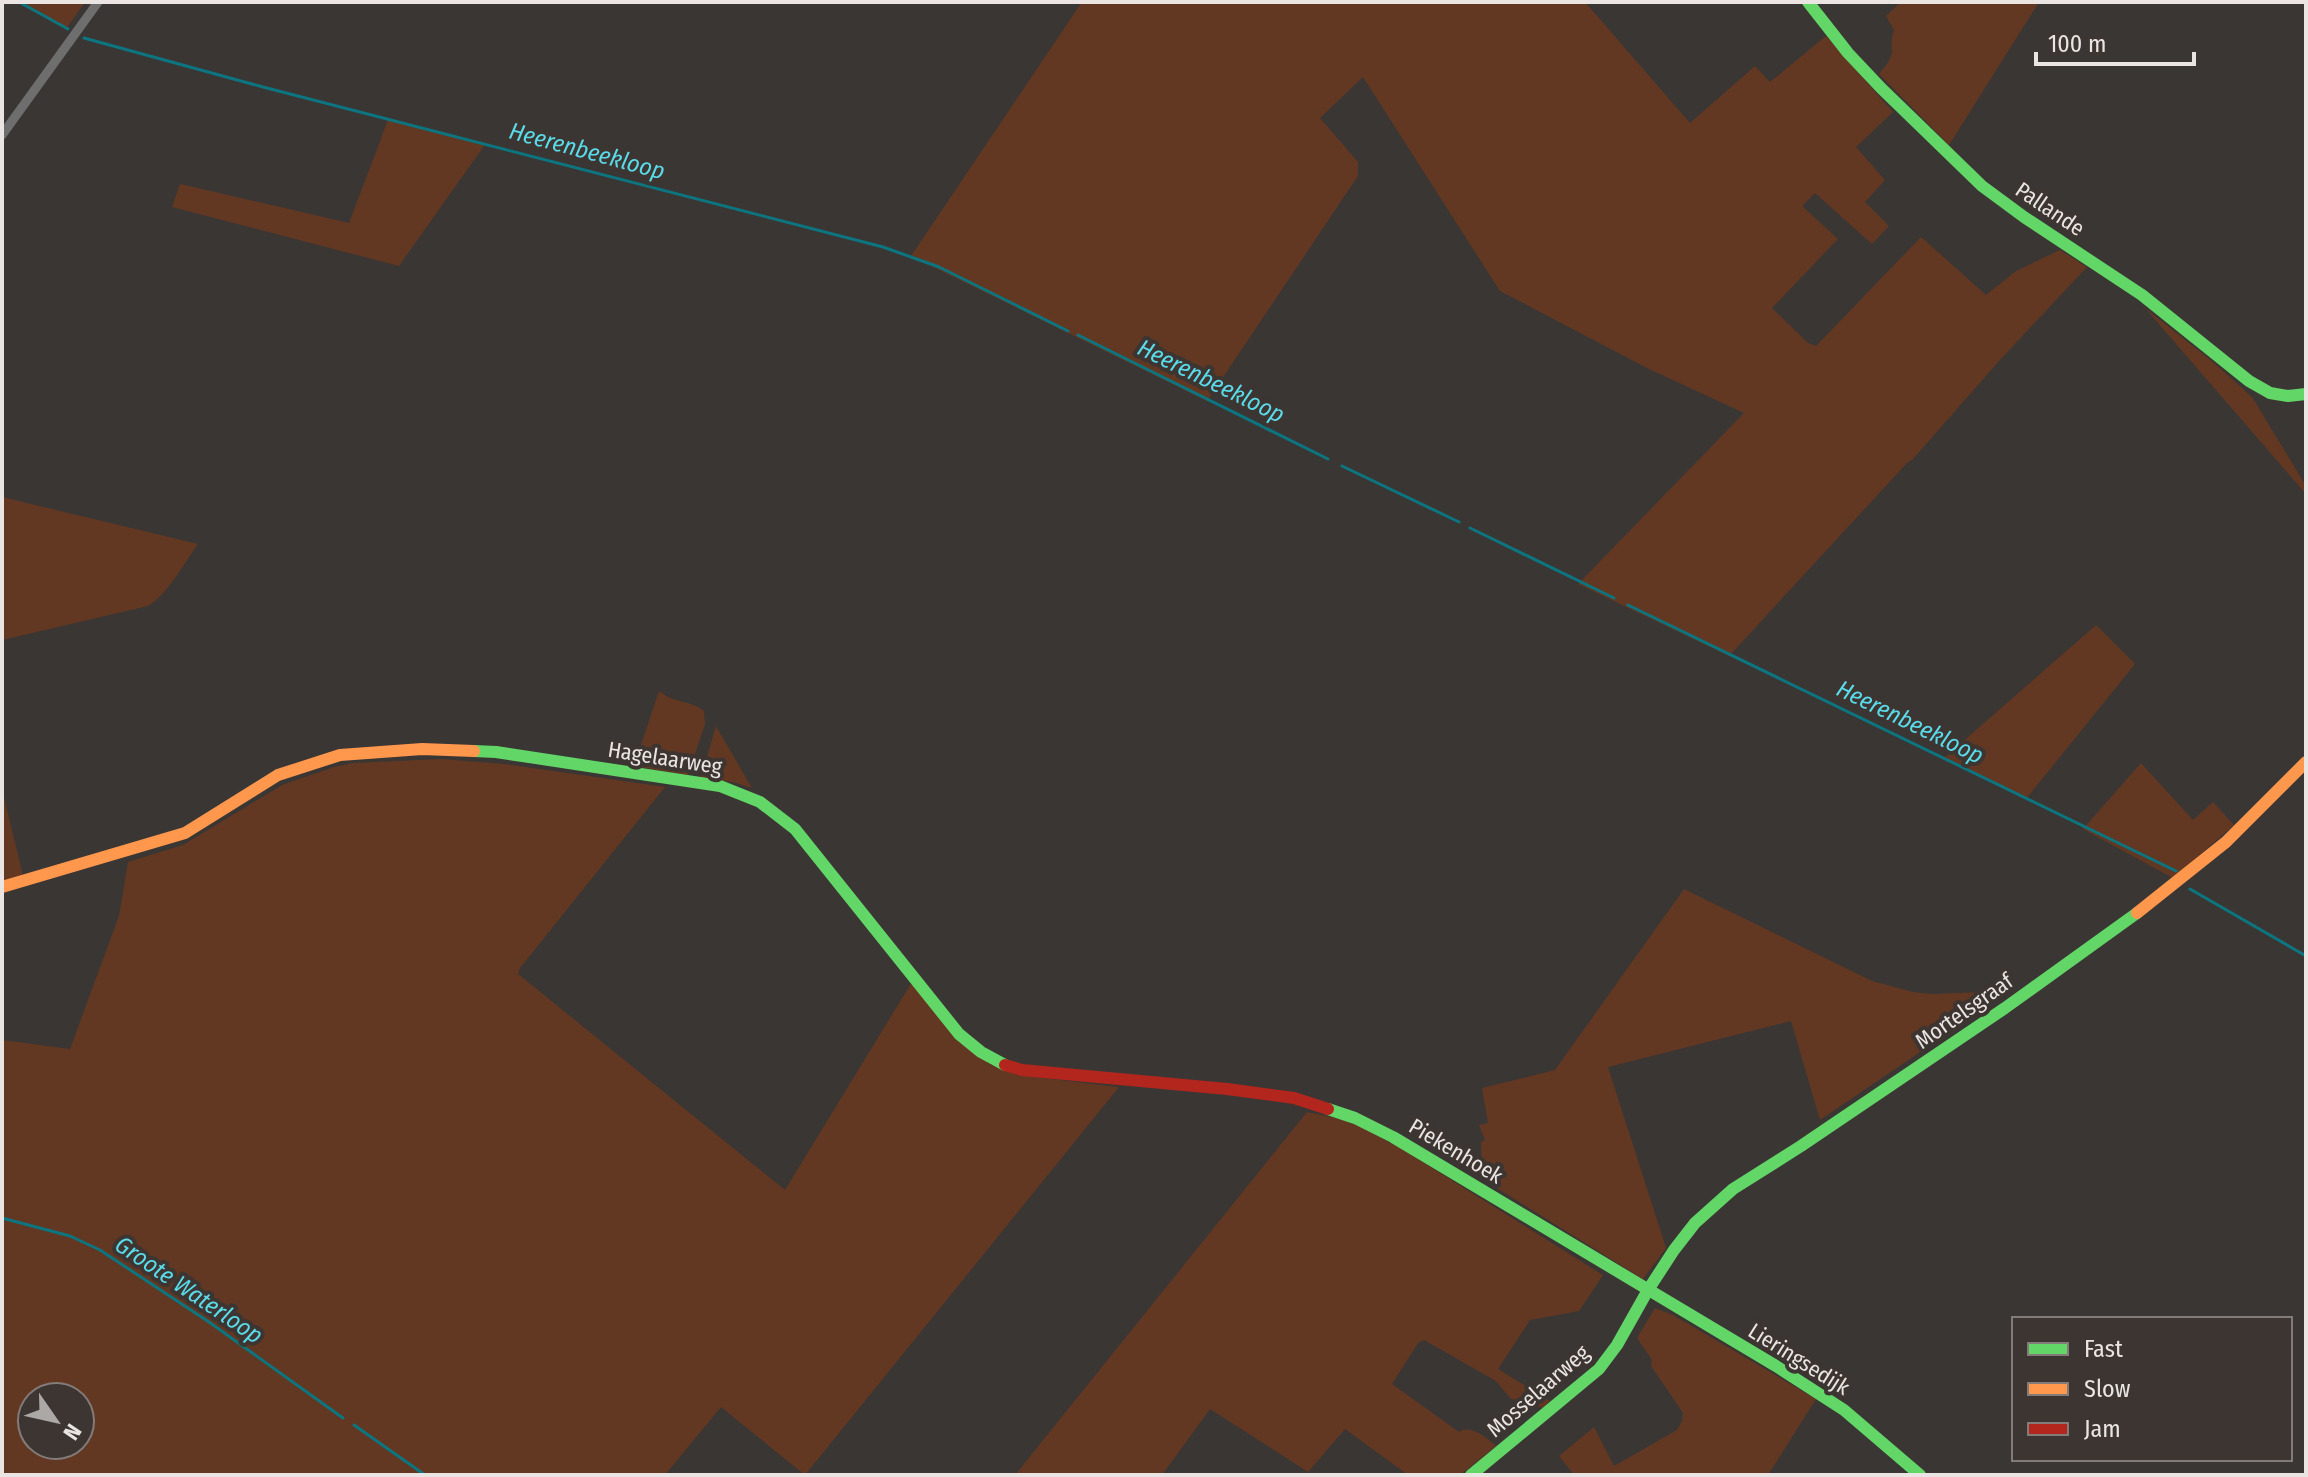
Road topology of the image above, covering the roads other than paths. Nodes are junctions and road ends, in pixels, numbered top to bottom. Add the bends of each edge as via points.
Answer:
1 (98, 2) edge
2 (1808, 2) edge
3 (2, 135) edge
4 (2306, 394) edge
5 (2306, 762) edge
6 (2, 887) edge
7 (1227, 1089) joint
8 (1648, 1290) junction
9 (1471, 1475) edge
10 (1920, 1475) edge

1 - 3 street
2 - 4 street, Pallande via 1881,88 1982,186 2142,295 2249,381 2270,393
5 - 8 street, Mortelsgraaf via 2226,842 2136,914 1733,1189 1695,1223
6 - 7 street, Hagelaarweg via 185,833 278,775 340,755 422,749 496,752 720,786 766,804 795,829 959,1034 982,1054 1022,1070
7 - 8 street, Piekenhoek via 1294,1098 1355,1118
8 - 9 street, Mosselaarweg via 1599,1369
8 - 10 street, Lieringsedijk via 1844,1410

